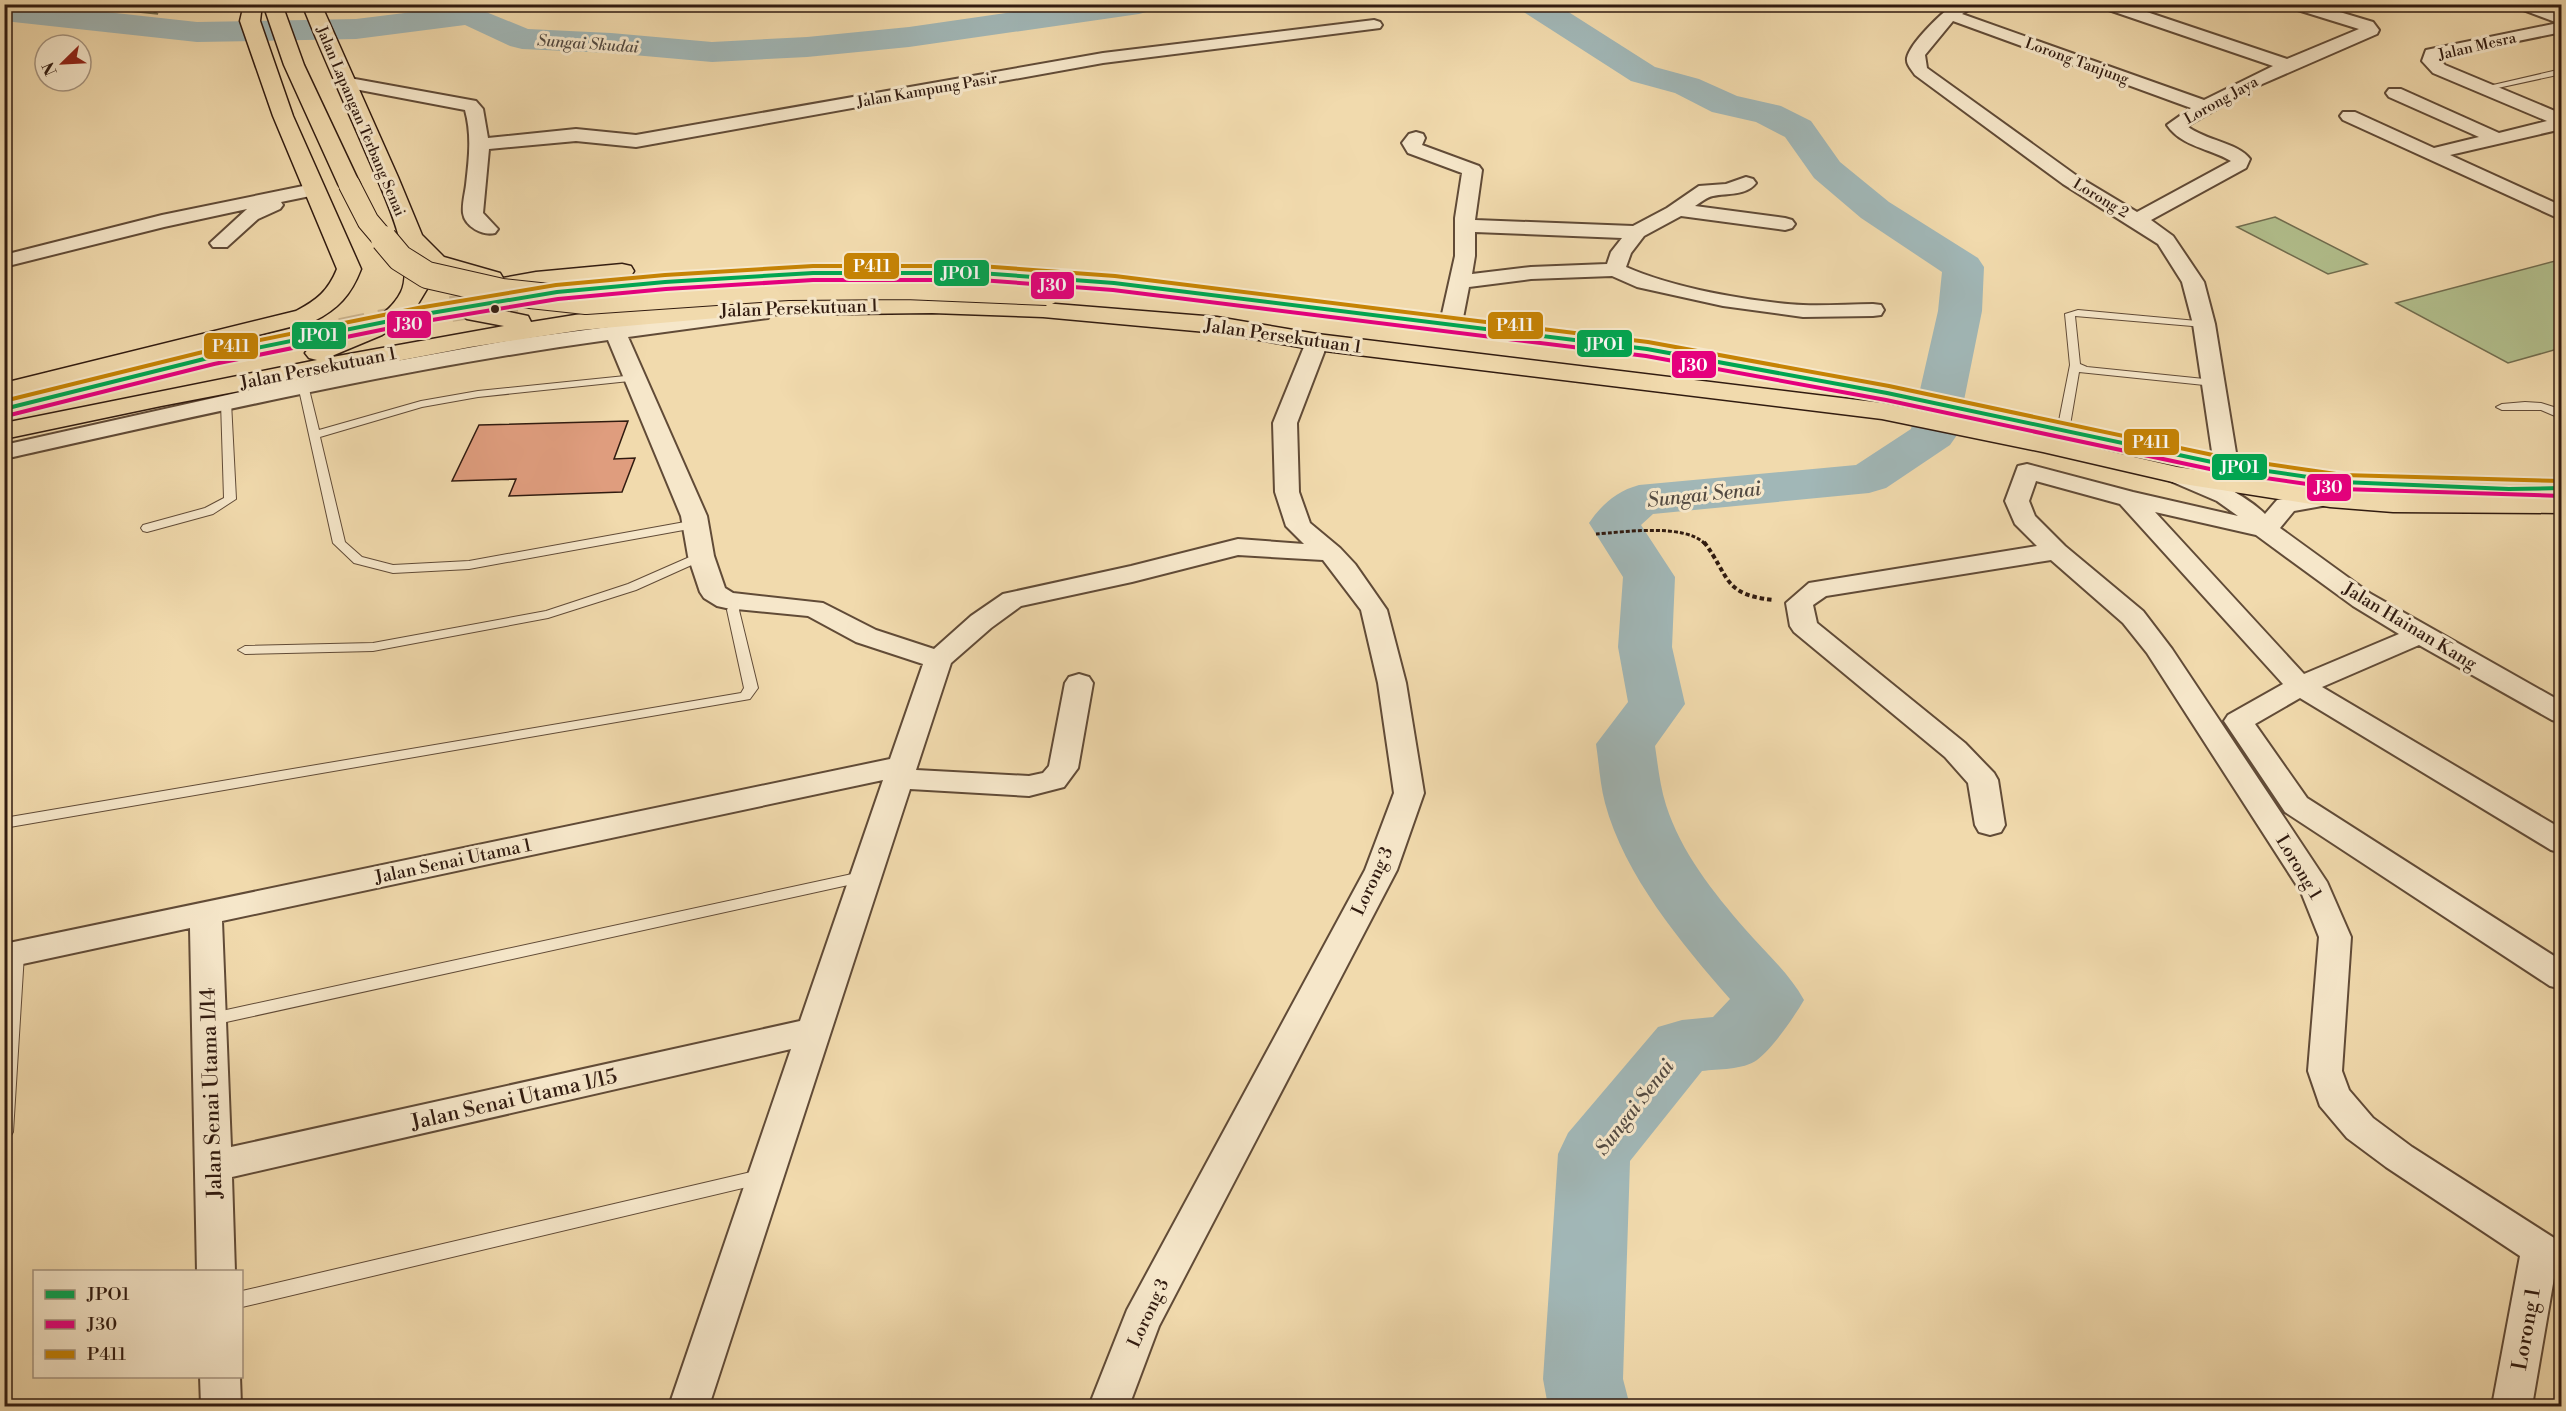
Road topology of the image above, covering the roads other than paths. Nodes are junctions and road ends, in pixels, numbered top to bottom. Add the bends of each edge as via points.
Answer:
1 (1970, 4) edge
2 (2106, 4) edge
3 (2294, 4) edge
4 (2521, 4) edge
5 (2162, 6) dead end
6 (312, 8) edge
7 (274, 11) edge
8 (2128, 12) junction
9 (252, 13) edge
10 (1950, 15) junction
11 (2562, 19) edge
12 (1374, 25) dead end
13 (2562, 27) edge
14 (2288, 65) junction
15 (2562, 71) edge
16 (344, 82) junction
17 (2484, 88) junction
18 (2395, 93) dead end
19 (2204, 106) junction
20 (2349, 116) dead end
21 (2562, 122) edge
22 (2538, 129) junction
23 (1416, 138) dead end
24 (2498, 139) junction
25 (2562, 139) edge
26 (480, 144) junction
27 (2433, 154) junction
28 (1746, 183) dead end
29 (303, 192) junction
30 (1678, 210) junction
31 (2562, 214) edge
32 (2137, 220) junction
33 (1785, 224) dead end
34 (1465, 226) junction
35 (488, 229) dead end
36 (1637, 232) junction
37 (411, 238) junction
38 (220, 243) dead end
39 (4, 261) edge
40 (1615, 270) junction
41 (1460, 282) junction
42 (550, 286) junction
43 (820, 306) junction
44 (451, 309) tunnel mouth
45 (1872, 310) dead end
46 (419, 315) tunnel mouth
47 (580, 322) junction
48 (1451, 323) junction
49 (2204, 324) junction
50 (341, 331) tunnel mouth
51 (615, 332) junction
52 (1317, 342) junction
53 (2075, 365) junction
54 (635, 378) junction
55 (2214, 383) junction
56 (303, 385) junction
57 (4, 391) edge
58 (160, 398) junction
59 (226, 402) junction
60 (1885, 402) junction
61 (2502, 406) dead end
62 (4, 409) edge
63 (2562, 416) edge
64 (2004, 427) junction
65 (4, 431) edge
66 (2063, 431) junction
67 (315, 435) junction
68 (4, 452) edge
69 (2226, 465) junction
70 (2177, 475) junction
71 (2562, 488) edge
72 (2330, 498) junction
73 (2129, 499) junction
74 (2562, 504) edge
75 (696, 524) junction
76 (147, 528) dead end
77 (2265, 529) junction
78 (2056, 551) junction
79 (1331, 553) junction
80 (701, 556) junction
81 (736, 602) junction
82 (2420, 635) junction
83 (245, 650) dead end
84 (938, 660) junction
85 (1079, 682) dead end
86 (2300, 686) junction
87 (2562, 714) edge
88 (900, 773) junction
89 (4, 823) edge
90 (1990, 825) dead end
91 (2562, 843) edge
92 (866, 876) junction
93 (206, 914) junction
94 (10, 955) edge
95 (2562, 977) edge
96 (208, 1020) junction
97 (814, 1031) junction
98 (4, 1132) edge
99 (214, 1166) junction
100 (766, 1175) junction
101 (2551, 1257) edge
102 (216, 1270) edge
103 (243, 1299) edge
104 (220, 1378) edge
105 (221, 1407) edge
106 (689, 1407) edge
107 (1109, 1407) edge
108 (2512, 1407) edge

1 - 10 street, Lorong 2
2 - 8 street
3 - 14 street, Lorong Jaya via 2371,28
4 - 11 street
5 - 8 street
6 - 16 highway, Jalan Lapangan Terbang Senai
7 - 60 highway, bridge via 294,65 368,221 400,258 427,274 459,284 586,301 788,287 1047,291 1771,381
8 - 14 street
9 - 29 highway
10 - 19 street, Lorong Tanjung
10 - 32 street, Lorong 2 via 1916,56 1921,70 2070,180
12 - 26 street, Jalan Kampung Pasir via 1103,58 636,141 576,135
13 - 17 street, Jalan Mesra via 2432,54 2431,61 2439,69
14 - 19 street, Lorong Jaya
15 - 17 lane
16 - 26 street via 436,102 470,105 474,108
16 - 37 highway, Jalan Lapangan Terbang Senai
17 - 21 street, Jalan Mesra
18 - 24 street
19 - 32 street, Lorong Jaya via 2176,125 2184,135 2233,154 2241,159 2239,164
20 - 27 street
21 - 22 street, Jalan Mesra
22 - 24 street, Jalan Mesra
22 - 25 street
23 - 34 street via 1411,143 1415,149 1472,170
24 - 27 street, Jalan Mesra
26 - 35 street via 473,213
27 - 31 street
28 - 30 street via 1728,190 1706,190
29 - 38 street via 251,215
29 - 39 street via 162,221
29 - 57 highway via 324,216 349,269 341,291 325,306 305,316
30 - 33 street
30 - 36 street
32 - 49 street, Lorong 2 via 2166,240 2193,282
34 - 36 street
34 - 41 street
36 - 40 street via 1621,252
37 - 42 highway via 436,262 477,275
37 - 58 highway via 416,287 405,305 383,323 306,357
40 - 41 street via 1531,273
40 - 45 street via 1644,283 1723,300 1803,311
41 - 48 street
42 - 47 highway via 486,290 472,298 467,308 476,315 495,318
42 - 48 highway, Jalan Persekutuan 1 via 813,273 980,273 1114,283
43 - 47 highway, Jalan Persekutuan 1
43 - 51 street
43 - 52 highway, Jalan Persekutuan 1 via 1043,310 1217,325
44 - 46 highway
47 - 58 highway, Jalan Persekutuan 1
48 - 60 highway, Jalan Persekutuan 1 via 1647,349
49 - 53 lane via 2070,314
49 - 55 street, Lorong 2
50 - 62 highway, Jalan Persekutuan 1 via 212,357
51 - 54 street
51 - 56 street
52 - 60 highway, Jalan Persekutuan 1
52 - 79 street, Lorong 3 via 1286,423 1287,492 1299,526
53 - 55 lane via 2084,370
53 - 66 lane
54 - 67 lane via 478,394 421,404
54 - 75 street
55 - 69 street, Lorong 2
56 - 59 street
56 - 67 lane
58 - 65 highway, Jalan Persekutuan 1
59 - 68 street
59 - 76 lane via 230,499 209,511
60 - 64 highway, Jalan Persekutuan 1
61 - 63 lane via 2536,406
64 - 66 highway, Jalan Persekutuan 1
64 - 70 highway, Jalan Persekutuan 1
66 - 69 highway, Jalan Persekutuan 1
67 - 75 lane via 339,543 358,560 393,569 469,565
69 - 71 highway, Jalan Persekutuan 1 via 2343,482
70 - 72 highway, Jalan Persekutuan 1
70 - 77 street, Jalan Hainan Kang via 2226,496
72 - 74 highway, Jalan Persekutuan 1
72 - 77 street via 2286,505
73 - 77 street
73 - 78 street, Lorong 1 via 2027,471 2017,501 2024,519
73 - 86 street
75 - 80 street
77 - 82 street, Jalan Hainan Kang via 2362,600
78 - 90 street via 1818,589 1799,603 1804,626 1955,750 1983,780
78 - 101 street, Lorong 1 via 2133,617 2316,890 2335,937 2325,1071 2333,1096 2360,1128 2399,1158
79 - 84 street via 1238,547 1012,600
79 - 107 street, Lorong 3 via 1374,610 1392,684 1409,793 1381,870 1141,1322
80 - 81 street via 713,592
80 - 83 lane via 632,588 548,614 373,647
81 - 84 street via 814,609 866,636
81 - 89 lane via 733,610 751,688 745,696
82 - 86 street
82 - 87 street, Jalan Hainan Kang
84 - 88 street
85 - 88 street, Jalan Senai Utama 1 via 1063,768 1053,780 1029,786
86 - 91 street
86 - 95 street via 2238,721 2296,805
88 - 92 street
88 - 93 street, Jalan Senai Utama 1
92 - 96 lane
92 - 97 street
93 - 94 street, Jalan Senai Utama 1
93 - 96 street, Jalan Senai Utama 1/14
94 - 98 lane
96 - 99 street, Jalan Senai Utama 1/14
97 - 99 street, Jalan Senai Utama 1/15
97 - 100 street
99 - 102 street, Jalan Senai Utama 1/14
100 - 103 lane
100 - 106 street
101 - 108 street, Lorong 1
104 - 105 street

